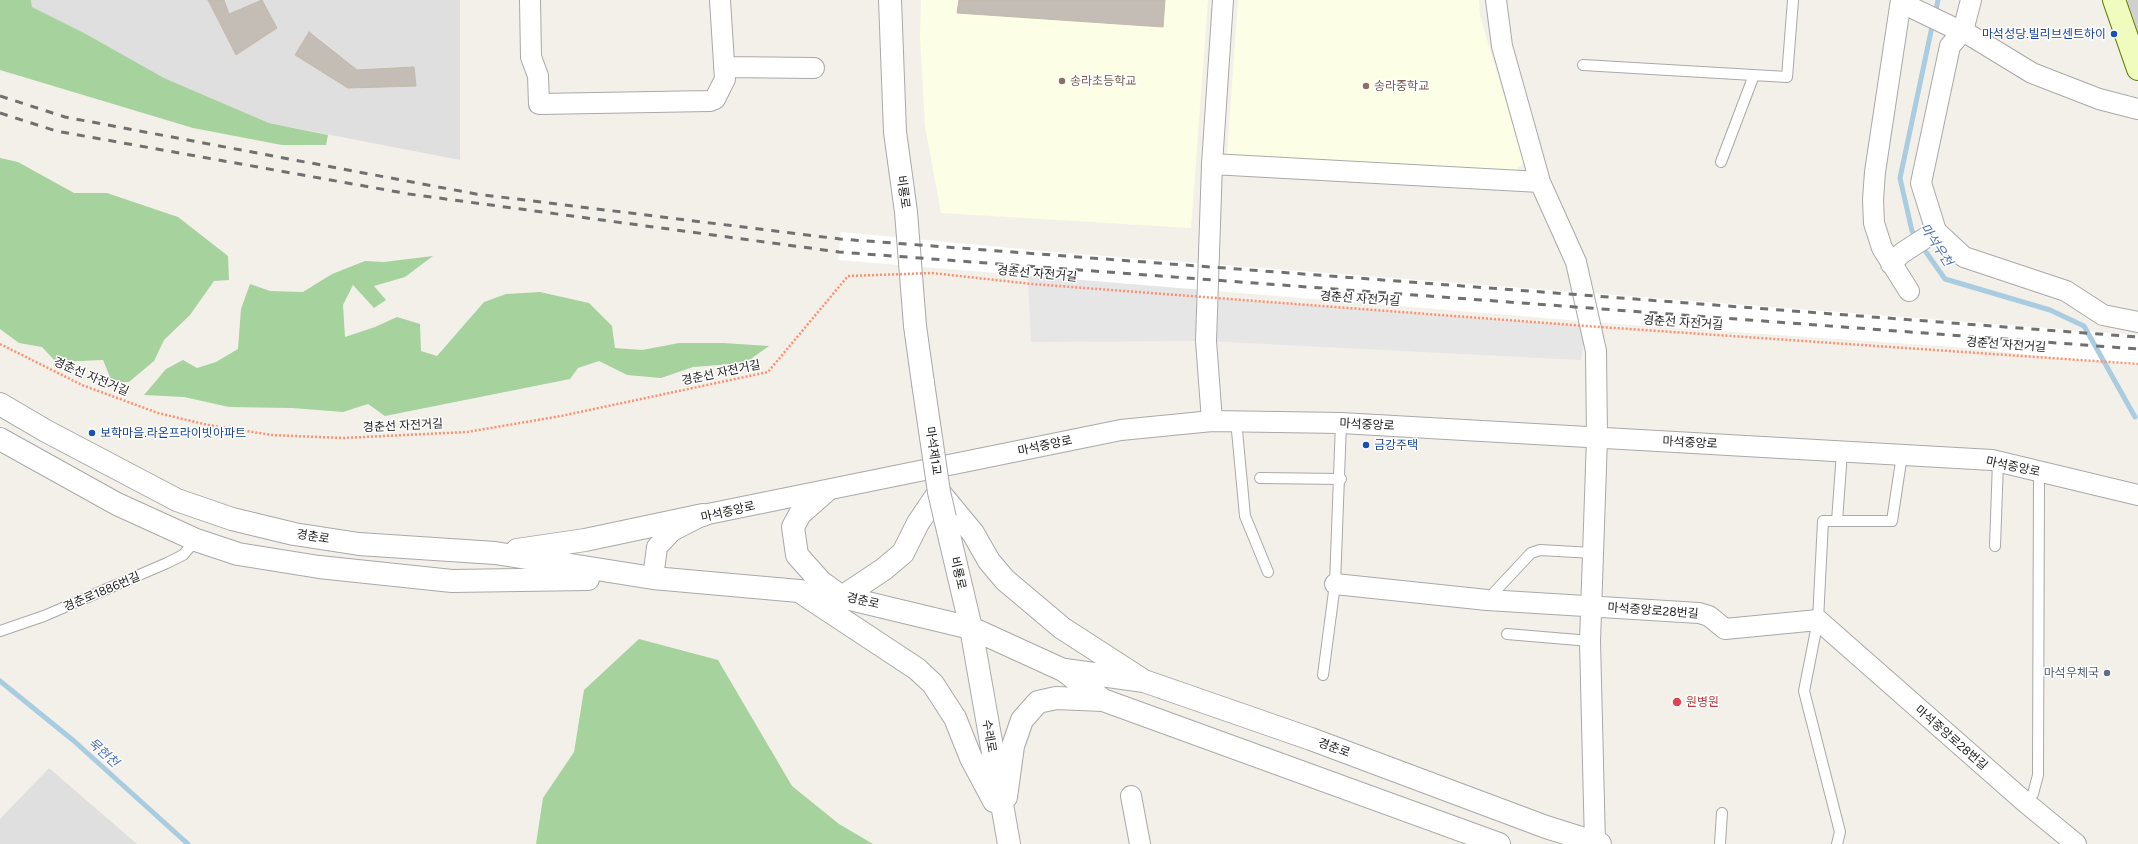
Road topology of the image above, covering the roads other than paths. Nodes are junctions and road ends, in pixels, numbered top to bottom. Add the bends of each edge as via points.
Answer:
1 (530, 0) edge
2 (720, 0) edge
3 (890, 0) edge
4 (1223, 0) edge
5 (1496, 0) edge
6 (1793, 0) edge
7 (1971, 0) edge
8 (2114, 0) edge
9 (1904, 3) edge
10 (1959, 29) junction
11 (1583, 65) dead end
12 (724, 67) junction
13 (814, 68) dead end
14 (2138, 69) edge
15 (1754, 75) junction
16 (2138, 109) edge
17 (1721, 162) dead end
18 (1212, 164) junction
19 (1540, 182) junction
20 (1933, 234) junction
21 (1896, 259) junction
22 (1909, 291) dead end
23 (2138, 322) edge
24 (923, 383) joint
25 (0, 404) edge
26 (1236, 420) junction
27 (1212, 421) junction
28 (1341, 423) junction
29 (1598, 438) junction
30 (0, 439) edge
31 (1842, 452) junction
32 (1902, 455) junction
33 (1998, 462) junction
34 (2038, 472) junction
35 (1260, 478) dead end
36 (1340, 479) junction
37 (2133, 491) edge
38 (825, 492) junction
39 (939, 492) junction
40 (703, 516) junction
41 (945, 518) joint
42 (1837, 521) junction
43 (196, 540) junction
44 (1995, 546) dead end
45 (495, 553) junction
46 (1593, 554) junction
47 (1268, 572) dead end
48 (653, 578) junction
49 (1335, 584) junction
50 (799, 591) junction
51 (842, 597) junction
52 (1487, 600) junction
53 (1591, 607) junction
54 (1818, 620) junction
55 (971, 628) junction
56 (0, 631) edge
57 (1507, 634) dead end
58 (1590, 641) junction
59 (1063, 670) junction
60 (1323, 676) dead end
61 (1144, 681) junction
62 (1103, 700) junction
63 (1131, 796) dead end
64 (2025, 802) junction
65 (1722, 813) dead end
66 (1003, 816) junction
67 (1597, 843) edge
68 (1009, 844) edge
69 (1140, 844) edge
70 (1499, 844) edge
71 (1720, 844) edge
72 (1837, 844) edge
73 (2076, 844) edge

1 - 12 street via 531,58 538,76 538,104 710,101 715,99 724,82
2 - 12 street
3 - 24 street, 비룡로 via 895,132 906,212 915,326
4 - 18 street
5 - 19 street via 1502,46
6 - 15 lane via 1786,77
7 - 10 street
8 - 14 main road
9 - 10 street
9 - 21 street via 1875,172 1873,200 1874,224 1882,248
10 - 16 street via 2032,73 2099,99
10 - 20 street via 1950,46 1921,183
11 - 15 lane
12 - 13 street
15 - 17 lane
18 - 19 street
18 - 27 street via 1206,341
19 - 29 street via 1576,262 1589,314 1596,351
20 - 21 street
20 - 23 street via 1964,257 2066,291 2103,315
21 - 22 street
24 - 39 street, 마석제1교, bridge
25 - 45 street, 경춘로 via 177,500 232,519 294,534 359,544
26 - 27 street, 마석중앙로
26 - 28 street, 마석중앙로
26 - 47 lane via 1245,516
27 - 38 street, 마석중앙로 via 1121,430
28 - 29 street, 마석중앙로
28 - 36 lane
29 - 31 street, 마석중앙로
29 - 46 street
30 - 43 street, 경춘로 via 117,504
31 - 32 street, 마석중앙로
31 - 42 lane
32 - 33 street, 마석중앙로
32 - 42 lane via 1892,521
33 - 34 street, 마석중앙로
33 - 44 lane
34 - 37 street, 마석중앙로
34 - 64 lane via 2038,775 2033,794
35 - 36 lane
36 - 49 lane
38 - 40 street, 마석중앙로
38 - 51 street via 800,514 793,527 797,555 820,582
39 - 41 street, 마석제1교, bridge
39 - 51 street via 918,523 903,553
39 - 61 street via 973,533 989,561 1005,580 1062,628
40 - 45 street via 585,540
40 - 48 street, 마석중앙로 via 672,531 657,547
41 - 55 street, 비룡로
42 - 54 lane via 1823,521
43 - 48 street, 경춘로 via 245,556 319,567 452,581
43 - 56 lane, 경춘로1886번길 via 183,556 44,616
45 - 48 street, 경춘로
46 - 52 lane via 1540,550 1531,554
46 - 53 street
48 - 50 street, 경춘로
49 - 52 street, 마석중앙로28번길
49 - 60 lane
50 - 51 street, 경춘로
50 - 66 street via 917,669 933,684 955,718 971,758
51 - 55 street, 경춘로
52 - 53 street, 마석중앙로28번길
53 - 54 street, 마석중앙로28번길 via 1700,613 1709,616 1725,629
53 - 58 street
54 - 64 street, 마석중앙로28번길
54 - 72 lane via 1804,691 1840,832
55 - 59 street, 경춘로
55 - 66 street, 수레로
57 - 58 lane
58 - 67 street
59 - 61 street, 경춘로
59 - 62 street, 경춘로
61 - 67 street, 경춘로 via 1310,739 1546,827
62 - 66 street via 1056,698 1038,702 1022,720 1013,746
62 - 70 street, 경춘로
63 - 69 street
64 - 73 street, 마석중앙로28번길
65 - 71 lane
66 - 68 street, 수레로

